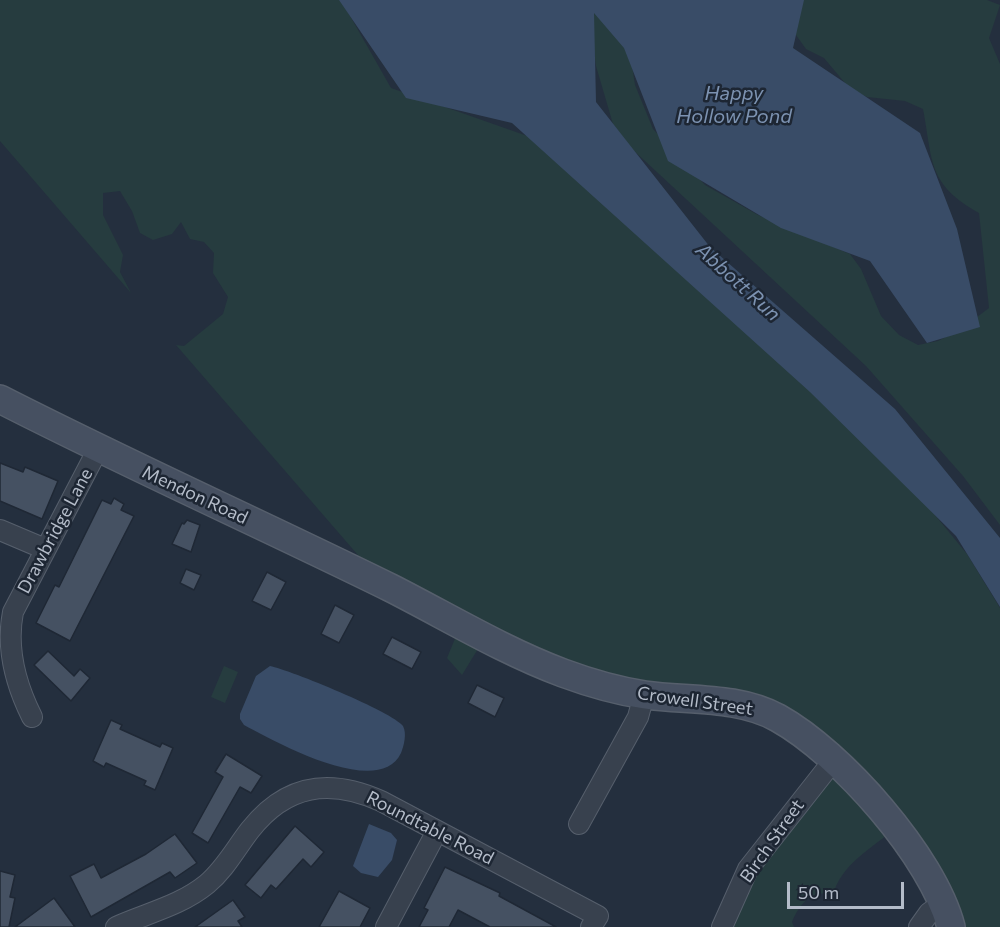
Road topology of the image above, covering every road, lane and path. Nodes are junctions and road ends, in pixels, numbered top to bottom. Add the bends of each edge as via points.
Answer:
1 (0, 399) edge
2 (98, 449) junction
3 (0, 530) edge
4 (45, 549) junction
5 (391, 588) joint
6 (644, 695) junction
7 (32, 717) dead end
8 (833, 761) junction
9 (579, 824) dead end
10 (437, 831) junction
11 (947, 915) edge
12 (594, 921) edge
13 (116, 927) edge
14 (386, 927) edge
15 (722, 927) edge
16 (919, 927) edge

1 - 2 street, Mendon Road
2 - 4 street, Drawbridge Lane
2 - 5 street, Mendon Road
3 - 4 street
4 - 7 street, Drawbridge Lane via 20,596 11,626 18,681
5 - 6 street, Crowell Street via 543,665 586,681
6 - 8 street, Crowell Street via 758,709 793,728
6 - 9 street via 638,717
8 - 11 street, Crowell Street via 913,849 935,883
8 - 15 street, Birch Street via 748,869
10 - 12 street, Roundtable Road
10 - 13 street, Roundtable Road via 368,795 339,788 298,792 260,818 219,874 196,892
10 - 14 street
11 - 16 street via 929,914

